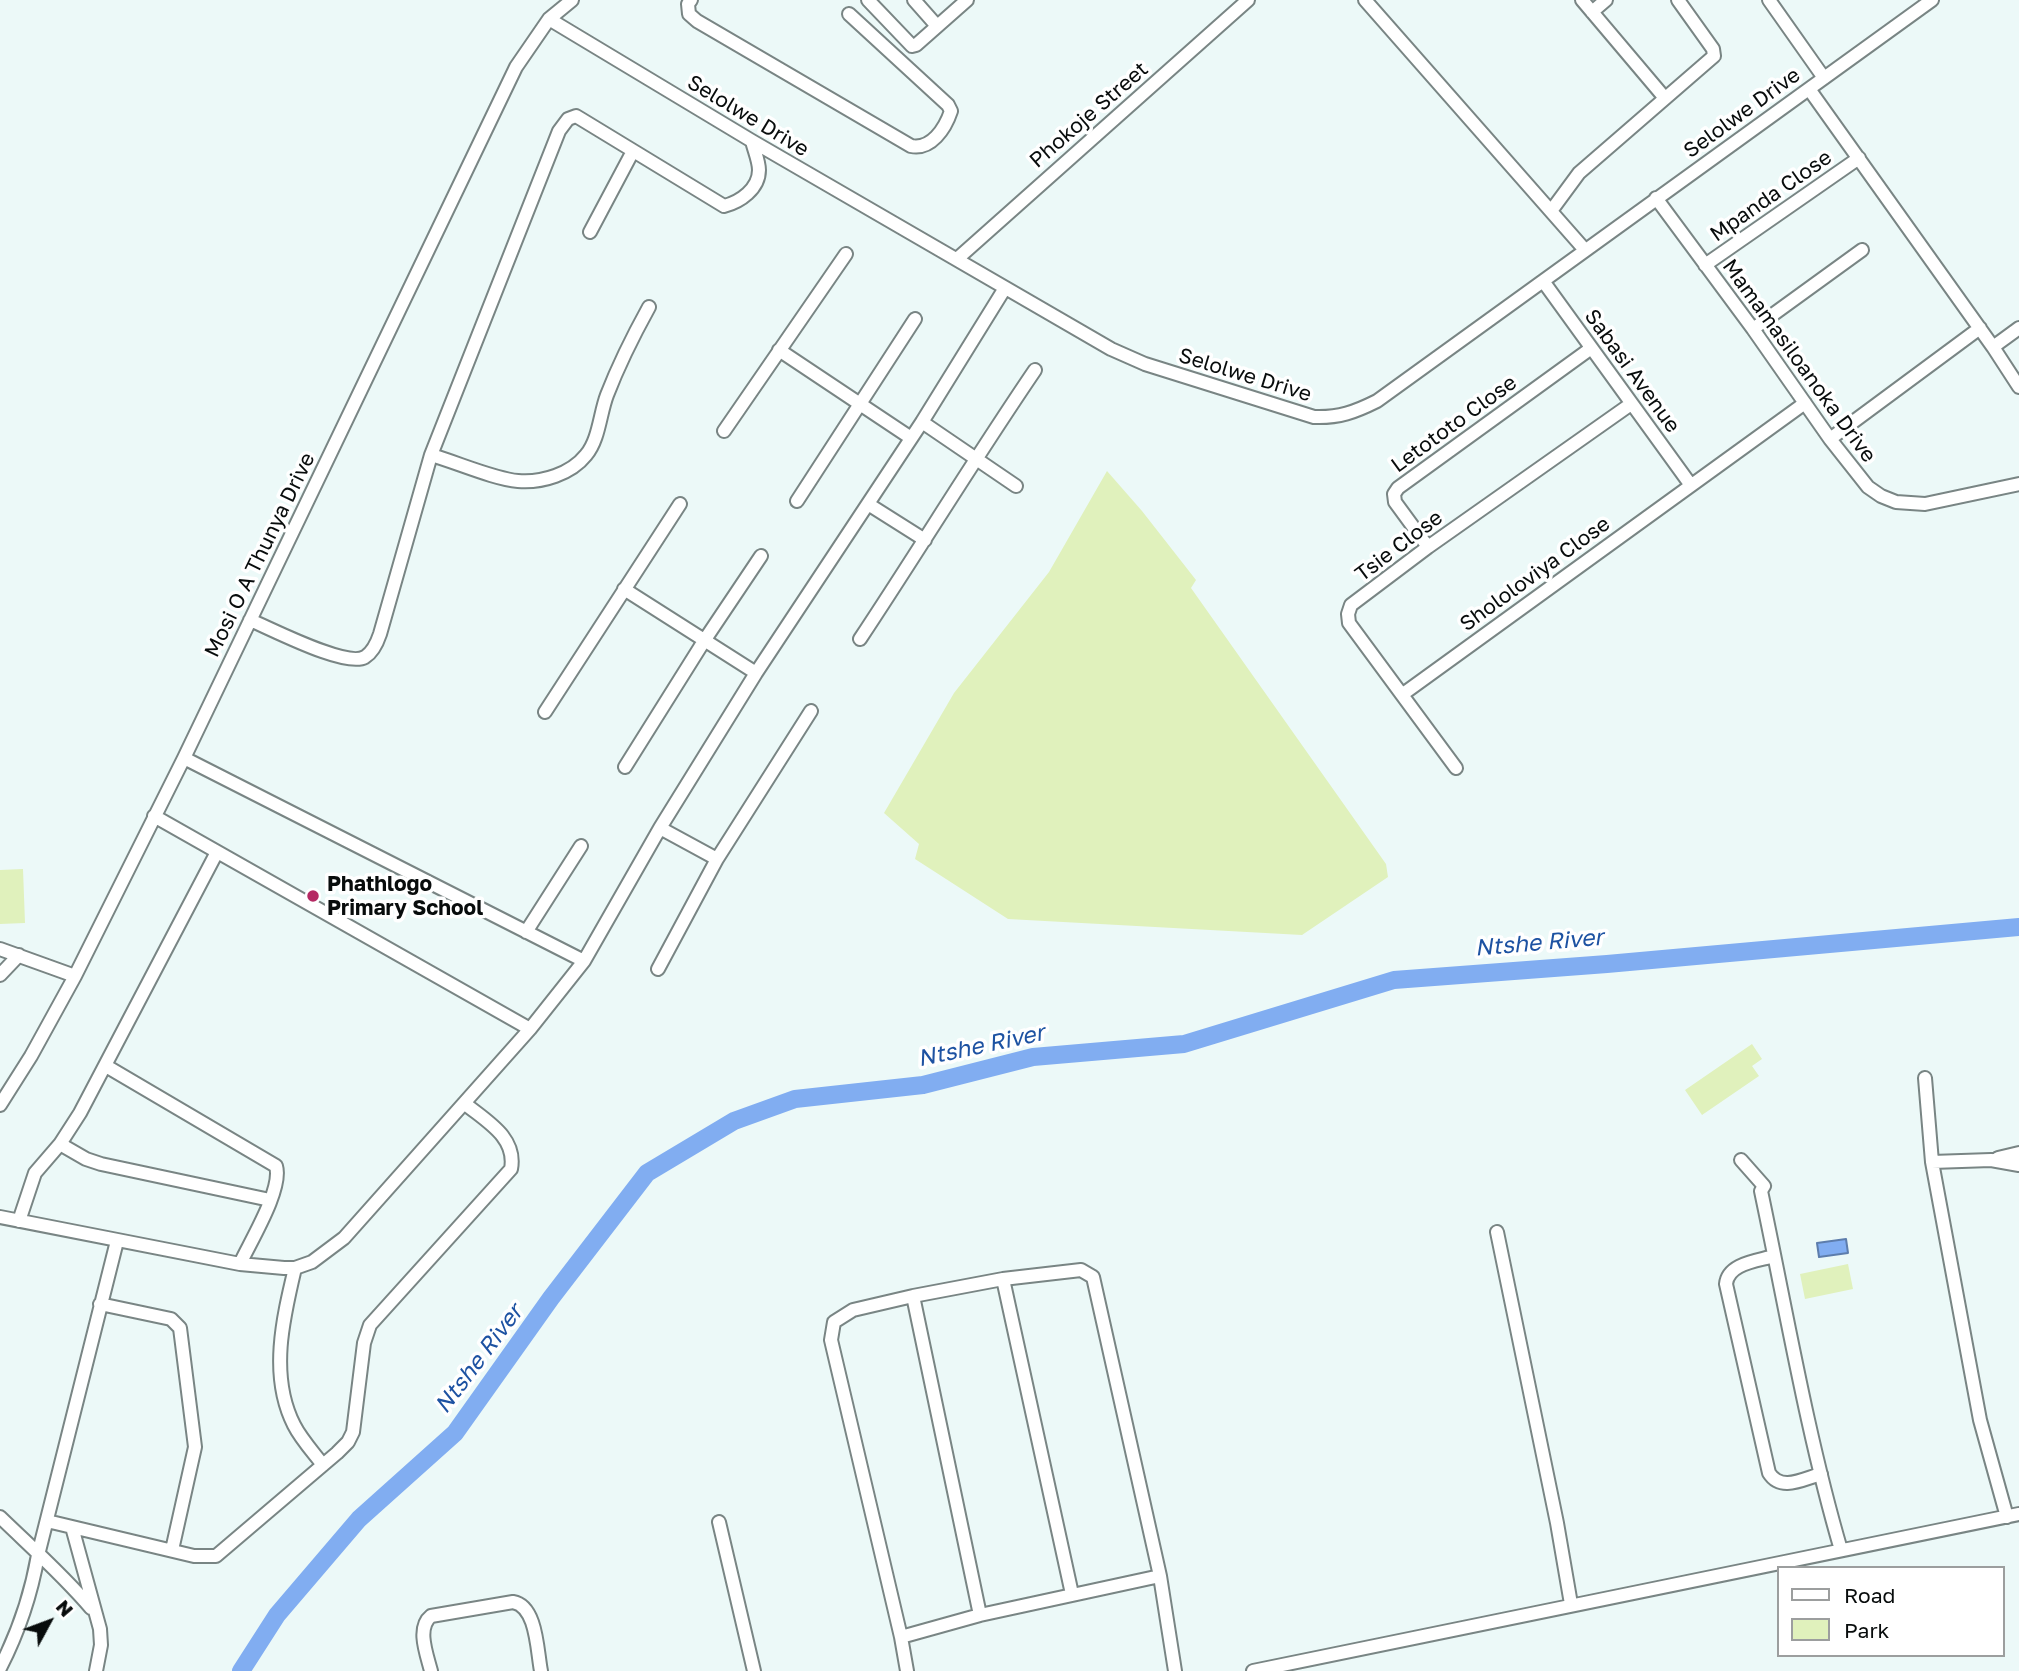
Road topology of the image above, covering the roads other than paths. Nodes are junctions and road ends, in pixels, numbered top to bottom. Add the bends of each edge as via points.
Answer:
1 (572, 0) edge
2 (691, 0) edge
3 (868, 0) edge
4 (914, 0) edge
5 (967, 0) edge
6 (1248, 0) edge
7 (1365, 0) edge
8 (1582, 0) edge
9 (1606, 0) edge
10 (1678, 0) edge
11 (1769, 0) edge
12 (1932, 0) edge
13 (1592, 12) junction
14 (849, 14) dead end
15 (549, 19) junction
16 (937, 26) junction
17 (1824, 78) junction
18 (1810, 89) junction
19 (1664, 97) junction
20 (752, 141) junction
21 (634, 151) junction
22 (1859, 158) junction
23 (1656, 198) junction
24 (1551, 211) junction
25 (590, 232) dead end
26 (1585, 250) junction
27 (1862, 250) dead end
28 (846, 254) dead end
29 (957, 259) junction
30 (1706, 265) junction
31 (1543, 281) junction
32 (1005, 288) junction
33 (649, 307) dead end
34 (915, 319) dead end
35 (1979, 328) junction
36 (2019, 328) edge
37 (1753, 329) junction
38 (1993, 347) junction
39 (1590, 349) junction
40 (779, 350) junction
41 (1035, 370) dead end
42 (2019, 387) edge
43 (1805, 403) junction
44 (1631, 404) junction
45 (860, 405) junction
46 (922, 422) junction
47 (724, 431) dead end
48 (911, 438) junction
49 (1830, 439) junction
50 (431, 456) junction
51 (975, 458) junction
52 (1690, 484) junction
53 (2019, 484) edge
54 (1016, 486) dead end
55 (797, 501) dead end
56 (680, 504) dead end
57 (868, 504) junction
58 (925, 540) junction
59 (1428, 547) junction
60 (761, 556) dead end
61 (624, 589) junction
62 (250, 620) junction
63 (860, 639) dead end
64 (704, 641) junction
65 (757, 673) junction
66 (1403, 694) junction
67 (811, 711) dead end
68 (545, 712) dead end
69 (184, 758) junction
70 (625, 767) dead end
71 (1456, 768) dead end
72 (154, 816) junction
73 (660, 828) junction
74 (581, 846) dead end
75 (217, 852) junction
76 (717, 859) junction
77 (526, 932) junction
78 (0, 949) edge
79 (19, 955) junction
80 (584, 961) junction
81 (658, 969) dead end
82 (0, 975) edge
83 (75, 975) junction
84 (530, 1029) junction
85 (106, 1066) junction
86 (1925, 1078) dead end
87 (464, 1103) junction
88 (0, 1105) edge
89 (60, 1144) junction
90 (2019, 1153) edge
91 (1741, 1160) dead end
92 (1991, 1160) junction
93 (1932, 1162) junction
94 (2019, 1165) edge
95 (270, 1200) junction
96 (0, 1217) edge
97 (19, 1221) junction
98 (1497, 1232) dead end
99 (117, 1241) junction
100 (1774, 1256) junction
101 (240, 1264) junction
102 (295, 1268) junction
103 (1003, 1279) junction
104 (914, 1296) junction
105 (100, 1304) junction
106 (323, 1465) junction
107 (1821, 1474) junction
108 (2013, 1515) edge
109 (0, 1517) edge
110 (47, 1521) junction
111 (719, 1522) dead end
112 (72, 1527) junction
113 (172, 1550) junction
114 (1841, 1550) junction
115 (38, 1555) junction
116 (1160, 1576) junction
117 (1072, 1594) junction
118 (1571, 1604) junction
119 (97, 1614) junction
120 (980, 1615) junction
121 (901, 1637) junction
122 (0, 1668) edge
123 (96, 1671) edge
124 (431, 1671) edge
125 (541, 1671) edge
126 (754, 1671) edge
127 (907, 1671) edge
128 (1175, 1671) edge
129 (1253, 1671) edge

1 - 15 street, Mosi O A Thunya Drive
2 - 14 street via 689,15 697,22 911,146 931,143 949,118 948,105
3 - 16 street via 912,46
4 - 16 street
5 - 16 street
6 - 29 street, Phokoje Street
7 - 24 street
8 - 13 street
9 - 13 street
10 - 19 street via 1714,56
11 - 17 street
12 - 17 street, Selolwe Drive
13 - 19 street
15 - 20 street, Selolwe Drive
15 - 62 street, Mosi O A Thunya Drive via 516,67
17 - 18 street, Selolwe Drive
18 - 22 street
18 - 23 street, Selolwe Drive
19 - 24 street via 1579,173
20 - 21 street via 757,180 737,203 724,206
20 - 29 street, Selolwe Drive
21 - 25 street
21 - 50 street via 576,116 563,124
22 - 30 street, Mpanda Close
22 - 35 street
23 - 26 street, Selolwe Drive
23 - 30 street, Mamamasiloanoka Drive
24 - 26 street
26 - 31 street, Selolwe Drive
27 - 37 street
28 - 40 street
29 - 32 street, Selolwe Drive
30 - 37 street, Mamamasiloanoka Drive
31 - 32 street, Selolwe Drive via 1377,401 1332,418 1314,417 1144,364
31 - 39 street, Sabasi Avenue
32 - 46 street
33 - 50 street via 629,344 584,458 553,477 534,482 514,481
34 - 45 street
35 - 38 street
35 - 49 street
36 - 38 street
37 - 43 street, Mamamasiloanoka Drive
38 - 42 street
39 - 44 street, Sabasi Avenue
39 - 59 street, Letototo Close via 1398,488 1395,502
40 - 45 street
40 - 47 street
41 - 51 street
43 - 49 street, Mamamasiloanoka Drive
43 - 52 street, Shololoviya Close
44 - 52 street, Sabasi Avenue
44 - 59 street, Tsie Close
45 - 48 street
45 - 55 street
46 - 48 street
46 - 51 street
48 - 57 street
49 - 53 street, Mamamasiloanoka Drive via 1868,487 1896,502 1925,504
50 - 62 street via 374,649 353,661
51 - 54 street
51 - 58 street
52 - 66 street, Shololoviya Close
56 - 61 street
57 - 58 street
57 - 65 street
58 - 63 street
59 - 66 street, Tsie Close via 1351,605 1348,614 1349,623
60 - 64 street
61 - 64 street
61 - 68 street
62 - 69 street, Mosi O A Thunya Drive
64 - 65 street
64 - 70 street
65 - 73 street
66 - 71 street, Tsie Close
67 - 76 street
69 - 72 street, Mosi O A Thunya Drive
69 - 77 street
72 - 75 street
72 - 83 street, Mosi O A Thunya Drive
73 - 76 street
73 - 80 street
74 - 77 street
75 - 84 street
75 - 85 street
76 - 81 street
77 - 80 street
78 - 79 street
79 - 82 street
79 - 83 street
80 - 84 street
83 - 88 street, Mosi O A Thunya Drive
84 - 87 street
85 - 89 street
85 - 95 street via 274,1163 278,1173
86 - 93 street
87 - 102 street via 344,1238 312,1262
87 - 106 street via 509,1142 511,1169 370,1325 353,1432
89 - 95 street via 101,1164
89 - 97 street via 35,1173
90 - 92 street
91 - 100 street via 1764,1186 1761,1191
92 - 93 street
92 - 94 street
93 - 108 street via 1980,1420
95 - 101 street
96 - 97 street
97 - 99 street
98 - 118 street
99 - 101 street
99 - 105 street
100 - 107 street
100 - 107 street via 1734,1269 1726,1284 1769,1473 1782,1484
101 - 102 street
102 - 106 street via 282,1322 283,1391 294,1426
103 - 104 street
103 - 116 street via 1081,1270 1093,1277
103 - 117 street
104 - 120 street
104 - 121 street via 843,1314 834,1322 831,1340
105 - 110 street
105 - 113 street via 171,1319 180,1328 195,1447
106 - 113 street via 216,1556
107 - 114 street
108 - 114 street
109 - 115 street
110 - 112 street
110 - 115 street
111 - 126 street
112 - 113 street
112 - 119 street
114 - 118 street
115 - 119 street via 55,1567
115 - 122 street via 32,1592
116 - 117 street
116 - 128 street
117 - 120 street
118 - 129 street
119 - 123 street via 101,1645
120 - 121 street
121 - 127 street
124 - 125 street via 423,1631 427,1619 513,1602 530,1613

